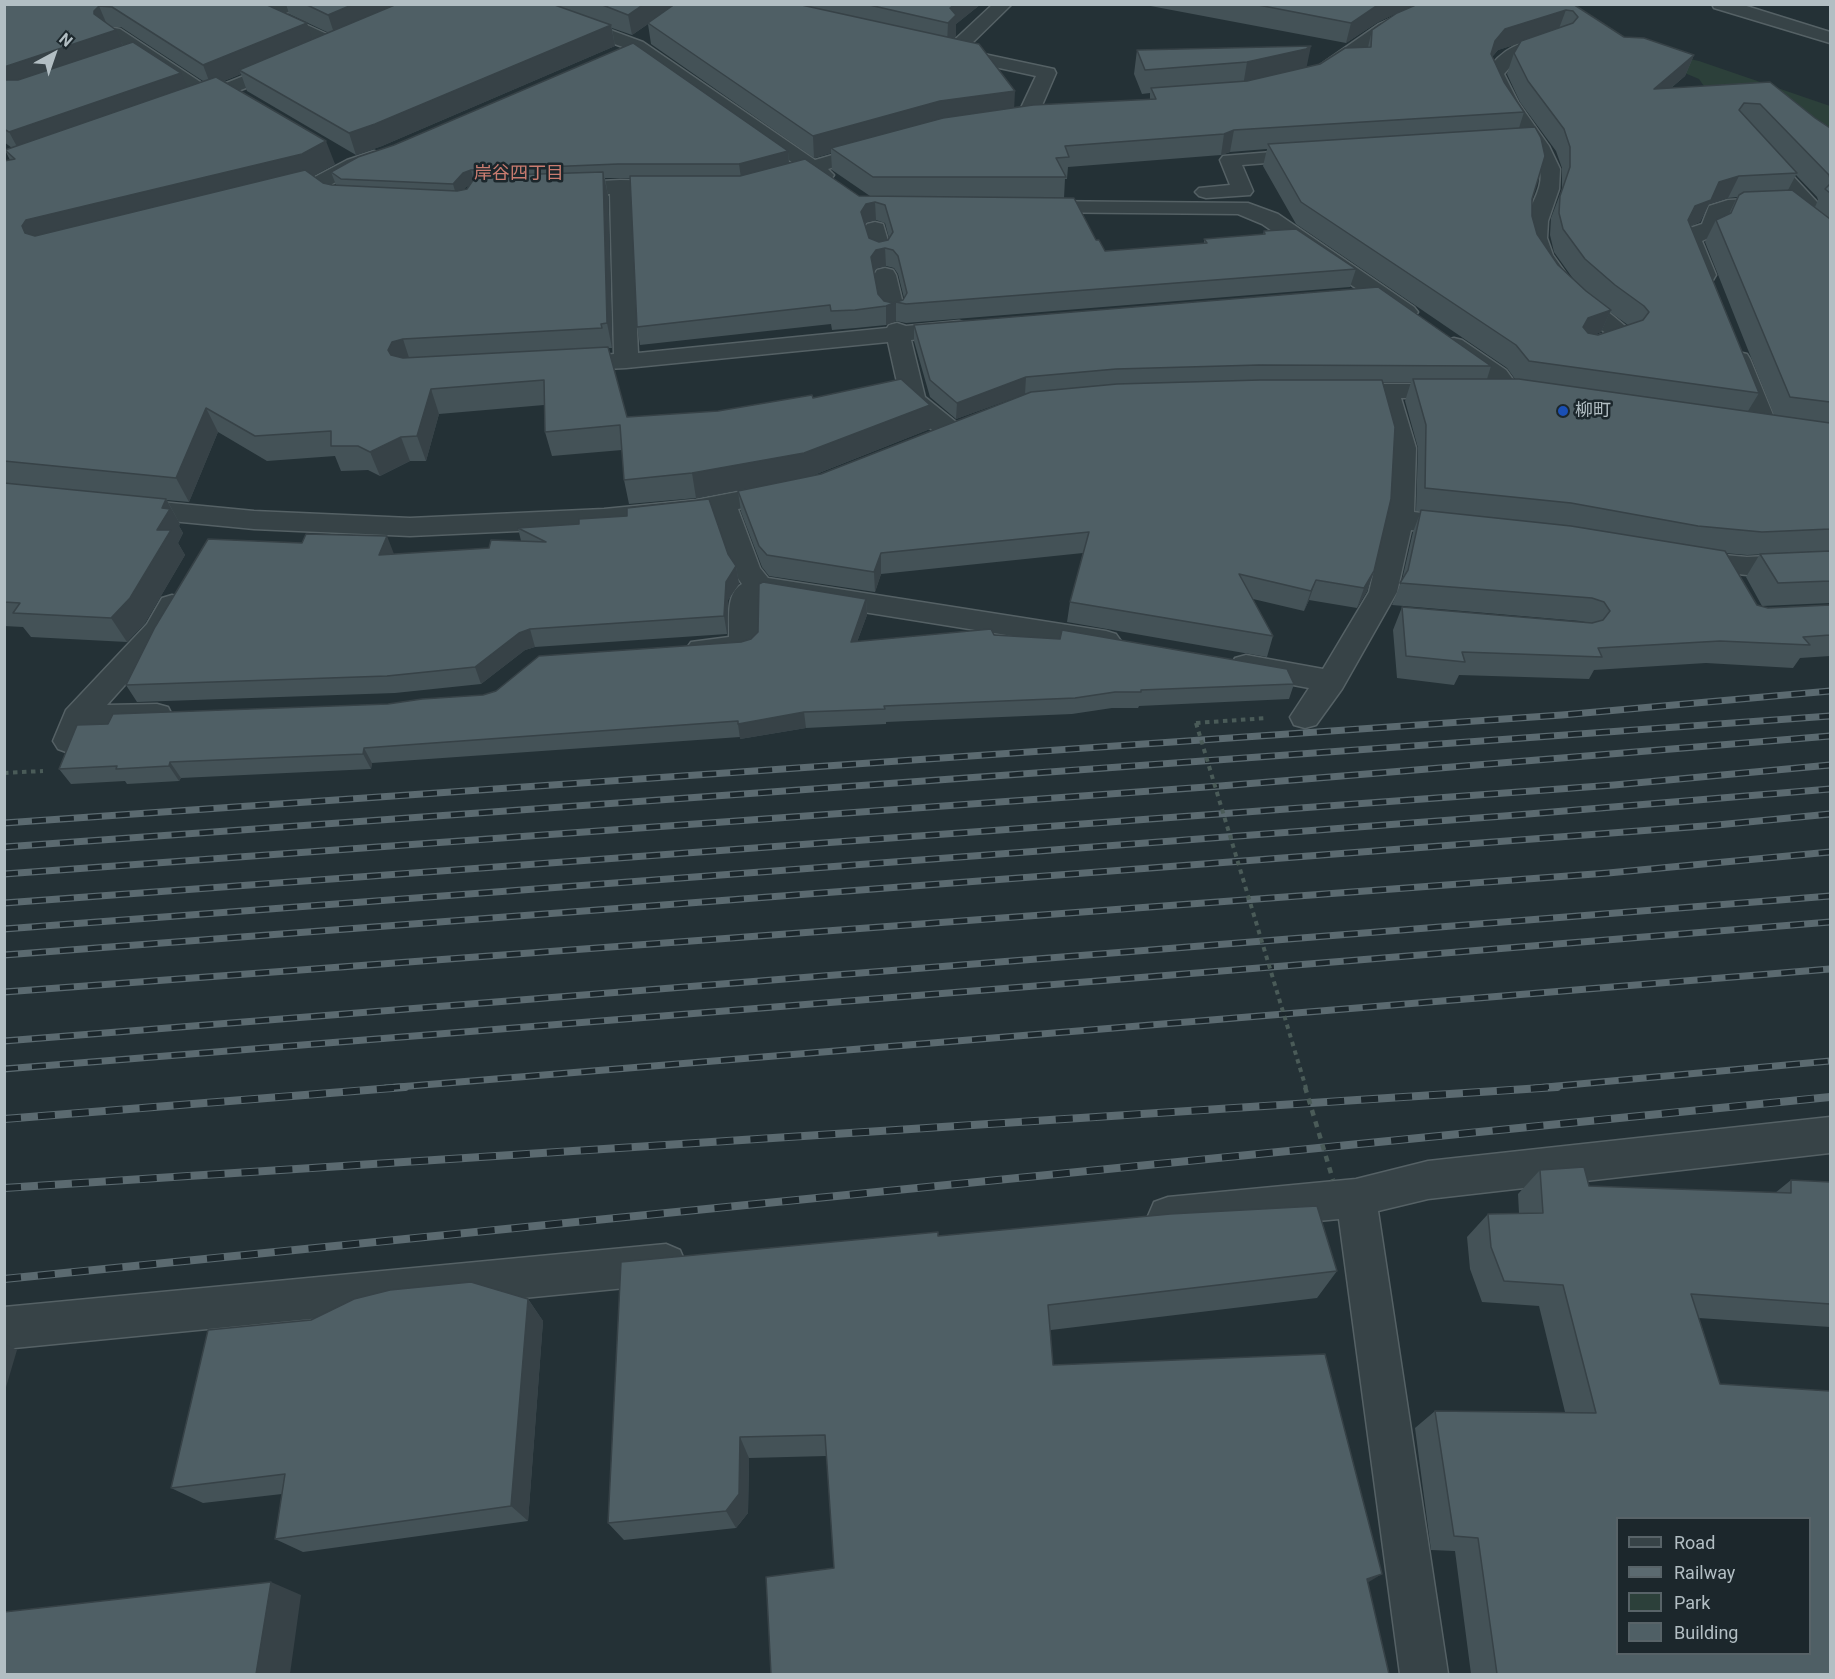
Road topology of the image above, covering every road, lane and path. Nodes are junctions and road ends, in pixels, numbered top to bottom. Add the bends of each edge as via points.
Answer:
1 (293, 4) edge
2 (522, 4) edge
3 (1004, 4) edge
4 (1430, 4) edge
5 (1720, 4) edge
6 (114, 33) edge
7 (357, 36) edge
8 (1559, 38) edge
9 (1830, 38) edge
10 (643, 40) junction
11 (336, 45) junction
12 (930, 47) edge
13 (952, 52) junction
14 (144, 53) junction
15 (609, 56) edge
16 (121, 61) edge
17 (1297, 82) edge
18 (218, 93) junction
19 (247, 101) edge
20 (177, 108) edge
21 (1057, 114) edge
22 (1034, 117) junction
23 (1010, 121) edge
24 (1535, 140) junction
25 (1749, 140) edge
26 (1512, 142) edge
27 (897, 143) edge
28 (390, 152) edge
29 (335, 153) dead end
30 (1324, 154) edge
31 (354, 164) junction
32 (813, 166) junction
33 (752, 184) edge
34 (620, 186) junction
35 (840, 187) edge
36 (690, 188) edge
37 (542, 190) edge
38 (261, 198) edge
39 (1786, 205) junction
40 (874, 217) edge
41 (1813, 224) edge
42 (880, 251) edge
43 (885, 275) dead end
44 (1711, 291) edge
45 (1379, 294) junction
46 (1345, 296) edge
47 (1418, 321) edge
48 (896, 325) junction
49 (979, 327) edge
50 (1438, 334) edge
51 (1732, 342) edge
52 (1587, 348) edge
53 (626, 361) junction
54 (545, 365) edge
55 (1315, 391) edge
56 (1387, 391) junction
57 (1765, 427) edge
58 (922, 444) edge
59 (802, 489) edge
60 (723, 504) junction
61 (108, 506) edge
62 (223, 518) junction
63 (1400, 520) junction
64 (1491, 529) edge
65 (208, 543) edge
66 (1661, 556) edge
67 (1830, 562) edge
68 (1721, 564) junction
69 (186, 582) edge
70 (759, 586) junction
71 (1737, 591) edge
72 (1137, 646) edge
73 (674, 651) edge
74 (1217, 661) edge
75 (1331, 681) junction
76 (183, 714) edge
77 (1305, 717) dead end
78 (1271, 718) dead end
79 (30, 771) dead end
80 (4, 773) edge
81 (1830, 1135) edge
82 (1344, 1189) junction
83 (1134, 1220) edge
84 (706, 1260) edge
85 (4, 1328) edge
86 (1424, 1674) edge

1 - 11 street via 268,14
2 - 10 street
3 - 13 street
4 - 17 street via 1434,6 1385,28 1308,79
5 - 9 street
6 - 14 street
7 - 11 street
8 - 24 street via 1506,56 1495,74 1512,109
10 - 15 street
10 - 32 street
11 - 18 street
12 - 13 street
13 - 22 street via 1047,73 1030,110
14 - 16 street
14 - 18 street
18 - 19 street
18 - 20 street
21 - 22 street
22 - 23 street
24 - 26 street
24 - 52 street via 1550,171 1536,224 1536,241 1543,258 1588,311 1624,335
25 - 39 street via 1807,203
27 - 32 street
28 - 31 street
29 - 31 street
30 - 45 street via 1230,160 1244,191 1028,195 1024,207 1240,208 1270,219
31 - 38 street via 325,190
32 - 33 street
32 - 35 street
34 - 36 street
34 - 37 street
34 - 53 street
39 - 41 street
39 - 44 street via 1728,206 1717,211 1711,228 1695,234 1691,241
40 - 42 street
43 - 48 street
45 - 46 street
45 - 47 street
48 - 49 street
48 - 53 street
48 - 58 street via 913,400 963,428
50 - 56 street via 1520,394
51 - 57 street
53 - 54 street
55 - 56 street
56 - 63 street via 1403,448
59 - 60 street
60 - 62 street via 604,518 410,527
60 - 70 street via 747,571
61 - 62 street
62 - 65 street
63 - 64 street
63 - 75 street via 1381,616
66 - 68 street
67 - 68 street via 1747,567
68 - 71 street
69 - 76 street via 157,630 73,730
70 - 72 street
70 - 73 street via 745,595 743,646
74 - 75 street
75 - 77 street
78 - 82 path, bridge via 1196,723
79 - 80 path
81 - 82 street
82 - 83 street
82 - 86 street
84 - 85 street

